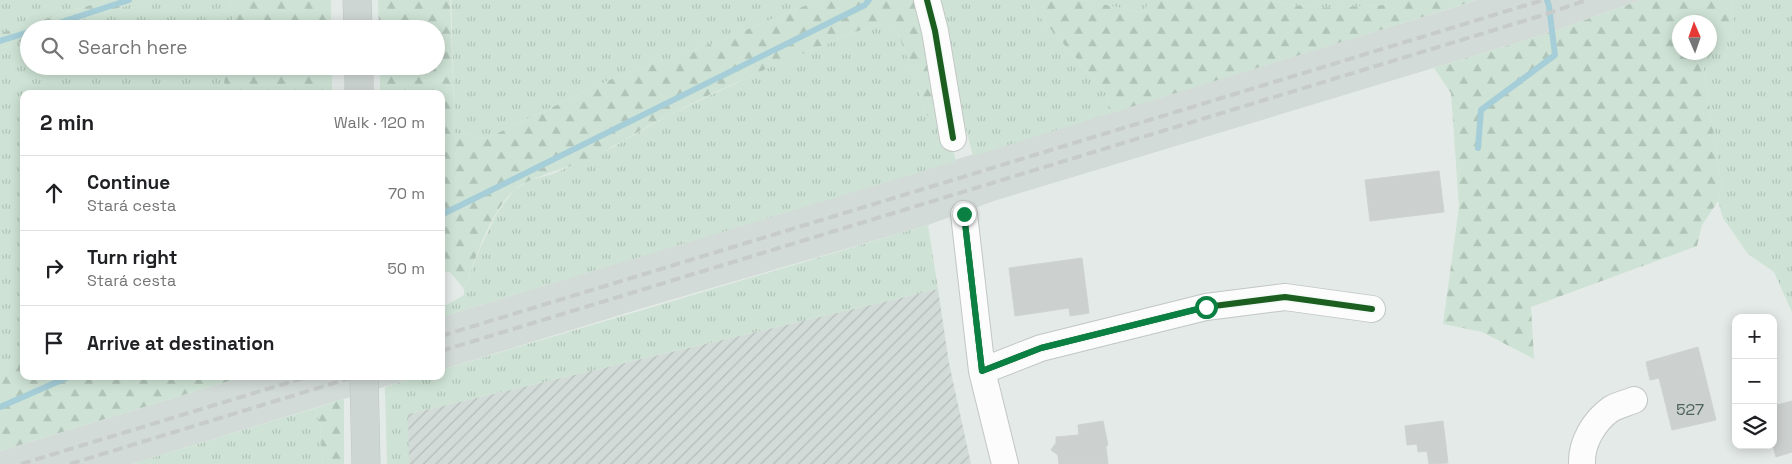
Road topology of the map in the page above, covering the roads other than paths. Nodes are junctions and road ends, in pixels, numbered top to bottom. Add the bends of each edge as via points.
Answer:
1 (358, 0) edge
2 (927, 0) edge
3 (358, 20) edge
4 (359, 75) edge
5 (359, 90) edge
6 (953, 138) dead end
7 (964, 214) dead end
8 (1372, 309) dead end
9 (982, 371) junction
10 (364, 380) edge
11 (1634, 400) dead end
12 (366, 454) edge
13 (1005, 464) edge
14 (1582, 464) edge

1 - 3 main road
2 - 6 street
4 - 5 main road
7 - 9 street
8 - 9 street via 1285,297 1206,307 1041,348
9 - 13 street
10 - 12 main road
11 - 14 street via 1613,408 1596,422 1584,445

